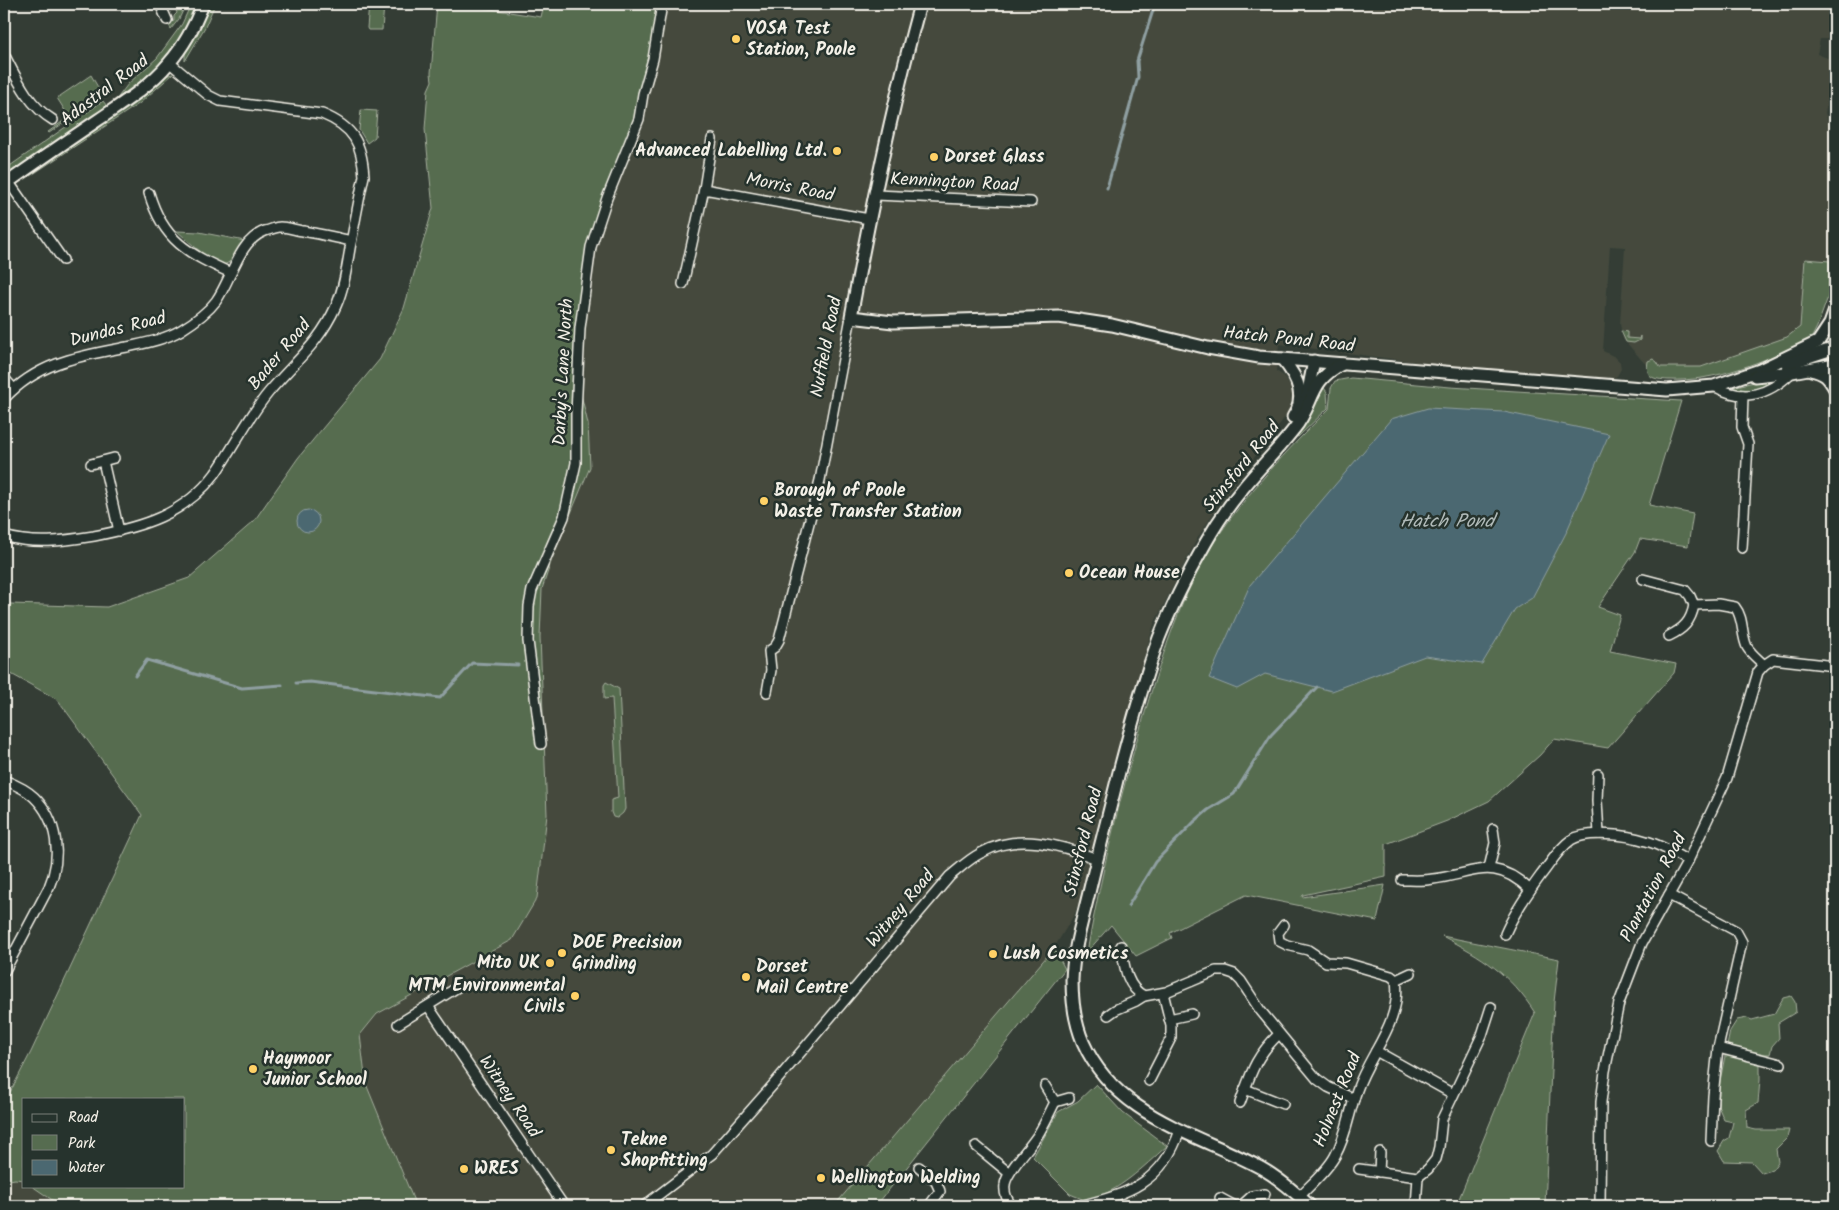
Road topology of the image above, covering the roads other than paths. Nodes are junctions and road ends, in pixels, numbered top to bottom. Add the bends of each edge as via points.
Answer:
1 (160, 4) edge
2 (203, 4) edge
3 (662, 4) edge
4 (920, 4) edge
5 (167, 20) dead end
6 (4, 54) edge
7 (170, 63) junction
8 (53, 120) dead end
9 (712, 139) dead end
10 (6, 183) edge
11 (704, 189) junction
12 (149, 193) dead end
13 (876, 195) junction
14 (1031, 202) dead end
15 (869, 219) junction
16 (351, 240) junction
17 (63, 260) dead end
18 (231, 274) junction
19 (683, 284) dead end
20 (1835, 310) edge
21 (851, 317) junction
22 (1835, 348) edge
23 (1282, 359) junction
24 (1314, 361) junction
25 (1342, 364) junction
26 (1835, 364) edge
27 (1807, 370) junction
28 (1792, 372) junction
29 (1760, 375) junction
30 (4, 378) edge
31 (1726, 382) junction
32 (1714, 386) junction
33 (14, 388) junction
34 (1835, 389) edge
35 (1743, 395) junction
36 (4, 399) edge
37 (1304, 413) junction
38 (114, 458) dead end
39 (102, 461) junction
40 (1266, 461) junction
41 (91, 464) dead end
42 (119, 531) junction
43 (4, 536) edge
44 (1742, 548) dead end
45 (1643, 579) dead end
46 (1694, 606) junction
47 (1669, 636) dead end
48 (1764, 664) junction
49 (1835, 666) edge
50 (767, 692) dead end
51 (541, 744) dead end
52 (1598, 774) dead end
53 (4, 780) edge
54 (1493, 829) dead end
55 (1599, 834) junction
56 (1097, 859) junction
57 (1688, 860) junction
58 (1489, 868) junction
59 (1402, 880) dead end
60 (1530, 890) junction
61 (1669, 894) junction
62 (1284, 925) dead end
63 (1505, 934) dead end
64 (1121, 946) dead end
65 (4, 972) edge
66 (1411, 973) dead end
67 (1396, 980) junction
68 (458, 987) dead end
69 (1163, 992) junction
70 (1144, 996) junction
71 (428, 1006) junction
72 (1491, 1007) dead end
73 (1192, 1014) dead end
74 (1108, 1015) dead end
75 (1169, 1019) junction
76 (398, 1024) dead end
77 (1279, 1034) junction
78 (1718, 1048) junction
79 (1376, 1050) junction
80 (1781, 1064) dead end
81 (1148, 1080) dead end
82 (1045, 1086) dead end
83 (1245, 1089) junction
84 (1454, 1094) junction
85 (1069, 1098) dead end
86 (1354, 1099) junction
87 (1054, 1102) junction
88 (1240, 1104) dead end
89 (1283, 1104) dead end
90 (1180, 1130) junction
91 (1712, 1141) dead end
92 (976, 1146) dead end
93 (1380, 1152) dead end
94 (919, 1167) dead end
95 (1359, 1169) dead end
96 (1379, 1172) junction
97 (1009, 1173) junction
98 (1418, 1177) junction
99 (1265, 1194) dead end
100 (1300, 1196) junction
101 (1220, 1198) dead end
102 (1104, 1203) edge
103 (564, 1206) edge
104 (644, 1206) edge
105 (928, 1206) edge
106 (1011, 1206) edge
107 (1079, 1206) edge
108 (1235, 1206) edge
109 (1241, 1206) edge
110 (1310, 1206) edge
111 (1416, 1206) edge
112 (1600, 1206) edge

1 - 5 street
2 - 7 street, Adastral Road via 191,32
3 - 51 street, Darby's Lane North via 639,118 591,247 580,328 576,464 564,517 532,590 529,606 528,640
4 - 13 street, Nuffield Road
6 - 8 street via 32,102
7 - 10 street, Adastral Road via 132,96
7 - 16 street, Bader Road via 220,101 322,114 348,129 360,148 364,176
9 - 11 street
10 - 17 street
11 - 15 street, Morris Road
11 - 19 street
12 - 18 street via 154,212 172,238 195,256
13 - 14 street, Kennington Road
13 - 15 street, Nuffield Road
15 - 21 street, Nuffield Road
16 - 18 street, Dundas Road via 280,227 251,240
16 - 42 street, Bader Road via 344,284 327,326 313,346 268,392 215,474 189,501 174,511
18 - 33 street, Dundas Road via 215,302 179,331 148,343 59,361
20 - 31 street via 1818,342 1760,370
21 - 23 street, Hatch Pond Road via 893,322 1059,317 1208,348
21 - 50 street, Nuffield Road via 820,480 779,640 769,650 771,670
22 - 29 street
23 - 24 street, Hatch Pond Road
23 - 40 street via 1290,368 1301,393 1298,410
24 - 25 street, Hatch Pond Road
24 - 37 street, Stinsford Road
25 - 32 street, Hatch Pond Road via 1658,390
25 - 37 street, Stinsford Road via 1321,378
26 - 27 street
27 - 28 street
27 - 34 street via 1828,376
28 - 29 street
28 - 35 street via 1772,389
29 - 31 street
30 - 33 street
31 - 32 street, Hatch Pond Road
32 - 35 street
33 - 36 street, Dundas Road
35 - 44 street via 1742,427 1748,444
37 - 40 street, Stinsford Road
38 - 39 street
39 - 41 street
39 - 42 street
40 - 56 street, Stinsford Road via 1238,493 1206,543 1160,637 1131,726
42 - 43 street, Bader Road via 51,542
45 - 46 street via 1685,590
46 - 47 street via 1682,630
46 - 48 street via 1718,604 1735,607 1740,614 1747,647
48 - 49 street via 1773,659
48 - 57 street, Plantation Road via 1758,672 1727,778
52 - 55 street
53 - 65 street via 33,795 42,805 52,824 56,853 52,880
54 - 58 street via 1495,844
55 - 57 street via 1645,840
55 - 60 street via 1571,840
56 - 90 street, Stinsford Road via 1078,937 1072,980 1072,996 1082,1040 1109,1082 1128,1100
56 - 104 street, Witney Road via 1055,845 1022,842 1000,845 965,863 950,876 712,1154
57 - 61 street, Plantation Road
58 - 59 street via 1433,879
58 - 60 street via 1510,875
60 - 63 street
61 - 78 street via 1730,927 1740,936 1741,949
61 - 112 street, Plantation Road via 1642,944 1619,1003 1601,1102
62 - 67 street via 1278,933 1279,941 1287,945 1308,950 1326,962 1368,968
64 - 70 street via 1130,983
66 - 67 street
67 - 79 street, Holnest Road via 1394,1013 1387,1034
68 - 71 street
69 - 70 street
69 - 75 street
69 - 77 street via 1216,971 1234,974
70 - 74 street
71 - 76 street
71 - 103 street, Witney Road
72 - 84 street via 1482,1035
73 - 75 street
75 - 81 street via 1171,1038
77 - 83 street via 1260,1054
77 - 86 street via 1317,1079
78 - 80 street
78 - 91 street
79 - 84 street
79 - 86 street, Holnest Road
82 - 87 street
83 - 88 street
83 - 89 street
84 - 98 street via 1442,1119 1436,1158
85 - 87 street
86 - 100 street, Holnest Road via 1342,1144 1334,1158
87 - 97 street via 1039,1133
90 - 100 street, Stinsford Road via 1263,1169
90 - 102 street via 1174,1147 1155,1174
92 - 97 street
93 - 96 street
94 - 105 street via 936,1182 940,1191
95 - 96 street
96 - 98 street
97 - 106 street via 1005,1184
98 - 111 street
99 - 109 street via 1252,1196
100 - 110 street, Stinsford Road
101 - 108 street
102 - 107 street

